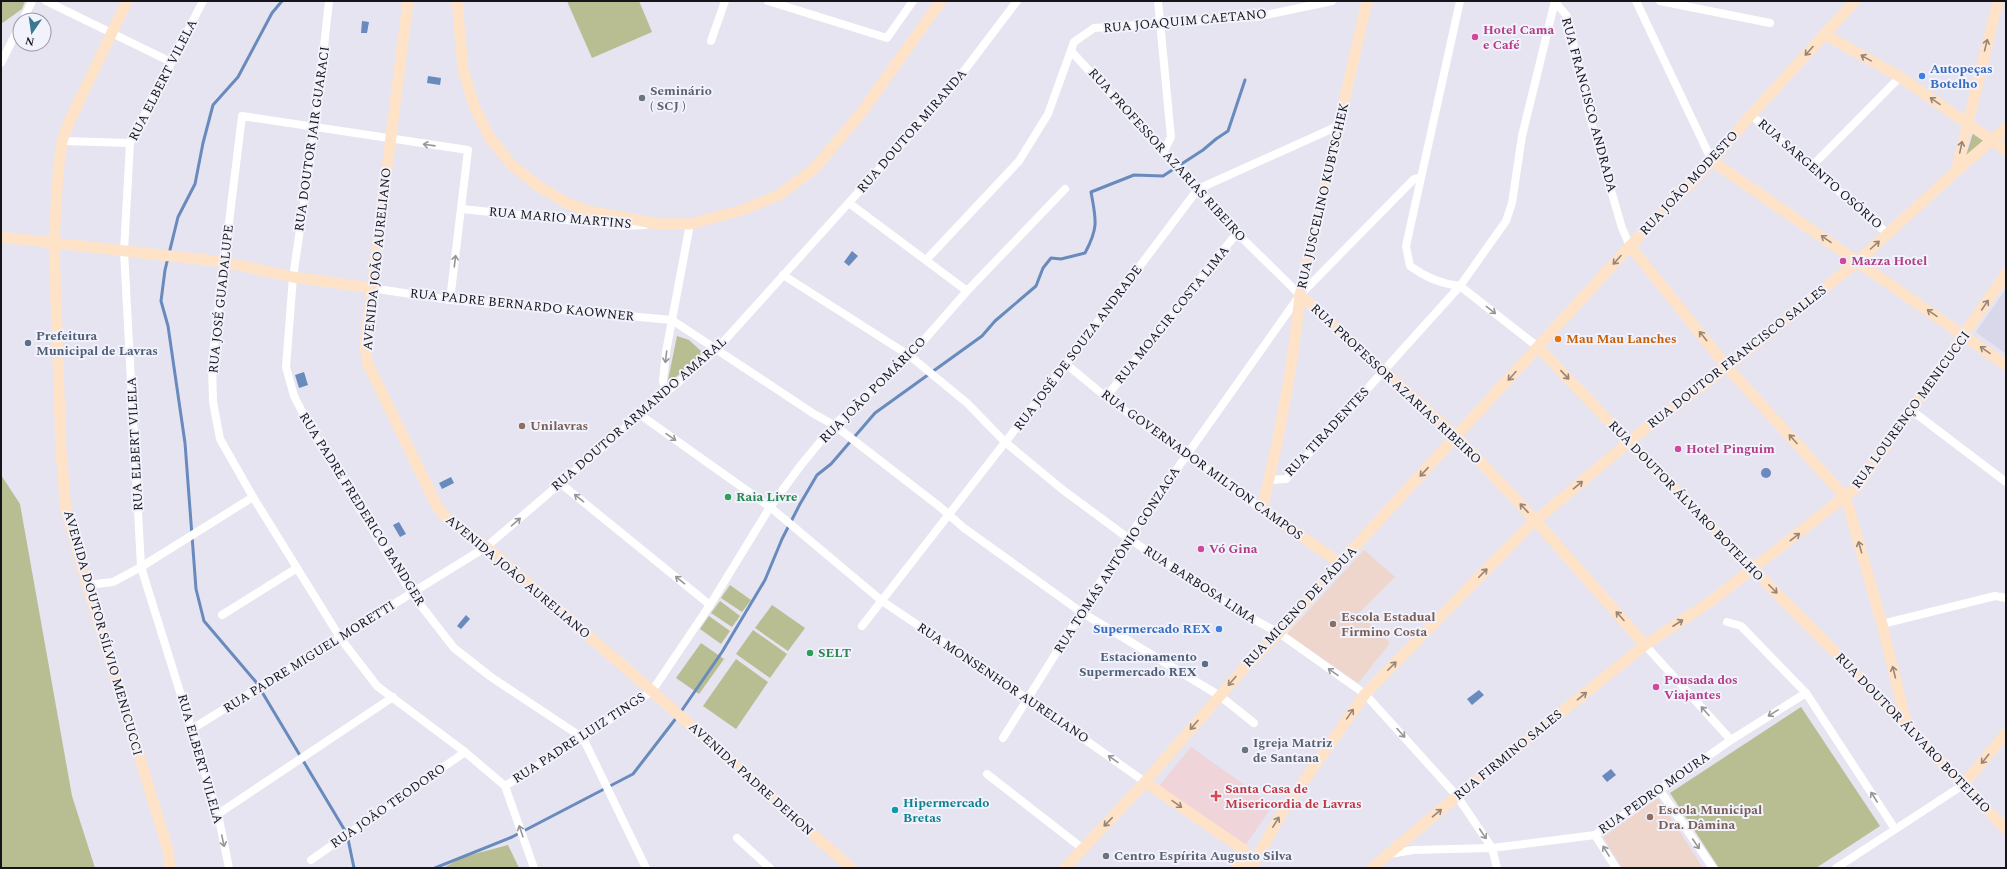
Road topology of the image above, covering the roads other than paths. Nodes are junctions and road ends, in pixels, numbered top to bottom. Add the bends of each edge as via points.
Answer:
1 (32, 1) edge
2 (46, 1) edge
3 (127, 1) edge
4 (203, 1) edge
5 (329, 1) edge
6 (408, 1) edge
7 (457, 1) edge
8 (725, 1) edge
9 (768, 1) edge
10 (913, 1) edge
11 (941, 1) edge
12 (1017, 1) edge
13 (1158, 1) edge
14 (1332, 1) edge
15 (1368, 1) edge
16 (1460, 1) edge
17 (1636, 1) edge
18 (1660, 1) edge
19 (1855, 1) edge
20 (1998, 1) edge
21 (1555, 2) edge
22 (27, 12) edge
23 (1770, 23) dead end
24 (1160, 24) junction
25 (111, 33) junction
26 (1824, 34) junction
27 (711, 41) dead end
28 (12, 42) edge
29 (1071, 51) junction
30 (171, 62) junction
31 (1, 63) edge
32 (1900, 77) junction
33 (1751, 115) junction
34 (1967, 124) junction
35 (1338, 126) junction
36 (315, 128) junction
37 (2006, 128) edge
38 (390, 139) junction
39 (62, 140) junction
40 (1992, 141) junction
41 (130, 143) junction
42 (2006, 150) edge
43 (1163, 153) junction
44 (1712, 162) junction
45 (1811, 167) junction
46 (1956, 171) junction
47 (1421, 177) junction
48 (1065, 189) dead end
49 (1198, 189) junction
50 (849, 203) junction
51 (462, 209) junction
52 (658, 224) junction
53 (690, 224) junction
54 (1237, 233) junction
55 (1888, 234) junction
56 (1, 237) edge
57 (54, 244) junction
58 (1630, 246) junction
59 (124, 251) junction
60 (927, 259) junction
61 (1858, 261) junction
62 (224, 262) junction
63 (1307, 264) junction
64 (1323, 272) junction
65 (2006, 274) edge
66 (783, 275) junction
67 (293, 277) junction
68 (1460, 286) junction
69 (371, 288) junction
70 (967, 291) junction
71 (1300, 295) junction
72 (450, 300) junction
73 (672, 320) junction
74 (1279, 327) junction
75 (1296, 334) junction
76 (1964, 336) junction
77 (1538, 347) junction
78 (716, 350) junction
79 (910, 356) junction
80 (1066, 364) junction
81 (2006, 365) edge
82 (1727, 367) junction
83 (1383, 371) junction
84 (666, 393) junction
85 (1106, 397) junction
86 (1911, 410) junction
87 (639, 414) junction
88 (834, 425) junction
89 (1457, 437) junction
90 (1006, 442) junction
91 (1628, 442) junction
92 (1187, 453) junction
93 (1269, 480) junction
94 (2006, 482) edge
95 (560, 483) junction
96 (252, 497) junction
97 (1846, 498) junction
98 (770, 507) junction
99 (1262, 509) junction
100 (950, 515) junction
101 (1536, 521) junction
102 (1128, 538) junction
103 (486, 547) junction
104 (1340, 563) junction
105 (141, 567) junction
106 (297, 568) junction
107 (1754, 570) junction
108 (87, 585) junction
109 (412, 594) junction
110 (2006, 598) edge
111 (882, 601) junction
112 (710, 605) junction
113 (1081, 612) junction
114 (222, 615) dead end
115 (1727, 622) dead end
116 (1882, 624) junction
117 (862, 626) dead end
118 (1279, 633) junction
119 (341, 639) junction
120 (1646, 645) junction
121 (652, 691) junction
122 (1806, 693) junction
123 (1365, 694) junction
124 (1220, 696) junction
125 (393, 697) junction
126 (1026, 698) junction
127 (1900, 713) junction
128 (1254, 724) dead end
129 (192, 729) junction
130 (2006, 733) edge
131 (583, 738) junction
132 (1003, 738) dead end
133 (1730, 740) junction
134 (465, 752) junction
135 (987, 774) dead end
136 (1145, 782) junction
137 (1963, 784) junction
138 (505, 786) junction
139 (1659, 789) junction
140 (1457, 796) junction
141 (218, 814) junction
142 (1895, 829) junction
143 (2006, 829) edge
144 (1595, 834) junction
145 (737, 838) dead end
146 (1407, 838) junction
147 (1265, 840) junction
148 (1082, 848) junction
149 (1492, 848) junction
150 (1244, 850) junction
151 (1413, 850) junction
152 (1387, 855) junction
153 (311, 860) dead end
154 (170, 868) edge
155 (229, 868) edge
156 (534, 868) edge
157 (646, 868) edge
158 (770, 868) edge
159 (851, 868) edge
160 (1065, 868) edge
161 (1237, 868) edge
162 (1251, 868) edge
163 (1372, 868) edge
164 (1497, 868) edge
165 (1616, 868) edge
166 (1712, 868) edge
167 (1837, 868) edge

1 - 22 street
2 - 25 street
3 - 25 main road, AVENIDA DOUTOR SÍLVIO MENICUCCI
4 - 30 street, RUA ELBERT VILELA
5 - 36 street, RUA DOUTOR JAIR GUARACI
6 - 38 main road, AVENIDA JOÃO AURELIANO
7 - 52 main road via 463,69 474,106 490,138 512,165 538,186 567,203 588,211
8 - 27 street
9 - 10 street via 887,38
11 - 53 main road via 861,113 815,168 779,195 742,210
12 - 50 street, RUA DOUTOR MIRANDA via 945,96
13 - 24 street
14 - 24 street, RUA JOAQUIM CAETANO via 1256,17
15 - 35 main road, RUA JUSCELINO KUBTSCHEK
16 - 47 street, RUA DOUTOR ÁLVARO BOTELHO
17 - 44 street
18 - 23 street
19 - 26 main road, RUA JOÃO MODESTO
34 -> 20 main road
21 - 58 street, RUA FRANCISCO ANDRADA via 1567,16 1590,118 1622,228
21 - 68 street, RUA TIRADENTES via 1522,136 1512,203 1506,221
24 - 29 street, RUA JOAQUIM CAETANO via 1094,28 1074,42
24 - 43 street via 1171,137
25 - 30 street
25 - 39 main road, AVENIDA DOUTOR SÍLVIO MENICUCCI
32 -> 26 main road
26 -> 33 main road, RUA JOÃO MODESTO
28 - 31 street
29 - 43 street, RUA PROFESSOR AZARIAS RIBEIRO
29 - 60 street, RUA JOAQUIM CAETANO via 1048,114 1019,161
30 - 41 street, RUA ELBERT VILELA
34 -> 32 main road
32 - 45 street
33 - 44 main road, RUA JOÃO MODESTO
33 - 45 street, RUA SARGENTO OSÓRIO
34 - 40 main road
46 -> 34 main road
35 - 49 street, RUA JOSÉ DE SOUZA ANDRADE
35 - 63 main road, RUA JUSCELINO KUBTSCHEK
36 - 38 street
36 - 62 street, RUA JOSÉ GUADALUPE via 242,116
36 - 67 street, RUA DOUTOR JAIR GUARACI
37 - 40 main road, RUA DOUTOR FRANCISCO SALLES
51 -> 38 street via 468,150
38 - 69 main road, AVENIDA JOÃO AURELIANO
39 - 41 street
39 - 57 main road, AVENIDA DOUTOR SÍLVIO MENICUCCI
40 - 42 main road
40 - 46 main road, RUA DOUTOR FRANCISCO SALLES
41 - 59 street, RUA ELBERT VILELA
43 - 49 street, RUA PROFESSOR AZARIAS RIBEIRO
44 - 58 main road, RUA JOÃO MODESTO
61 -> 44 main road
45 - 55 street, RUA SARGENTO OSÓRIO
46 - 55 main road, RUA DOUTOR FRANCISCO SALLES
47 - 64 street, RUA TOMÁS ANTÔNIO GONZAGA via 1414,179
47 - 68 street, RUA DOUTOR ÁLVARO BOTELHO via 1406,246 1410,266 1425,276 1449,285
48 - 70 street, RUA JOÃO POMÁRICO
49 - 54 street, RUA PROFESSOR AZARIAS RIBEIRO
49 - 80 street, RUA JOSÉ DE SOUZA ANDRADE
50 - 60 street
50 - 66 street, RUA DOUTOR ARMANDO AMARAL
51 - 52 street, RUA MARIO MARTINS via 624,226
72 -> 51 street
52 - 53 main road
53 - 73 street
54 - 71 street, RUA PROFESSOR AZARIAS RIBEIRO
54 - 85 street, RUA MOACIR COSTA LIMA
61 -> 55 main road, RUA DOUTOR FRANCISCO SALLES
56 - 57 main road
57 - 59 main road
57 - 108 main road, AVENIDA DOUTOR SÍLVIO MENICUCCI via 61,451 66,510
58 -> 77 main road, RUA JOÃO MODESTO
82 -> 58 main road, RUA FRANCISCO ANDRADA
59 - 62 main road
59 - 105 street, RUA ELBERT VILELA
60 - 70 street
76 -> 61 main road
61 - 82 main road, RUA DOUTOR FRANCISCO SALLES
62 - 67 main road
62 - 96 street, RUA JOSÉ GUADALUPE via 212,362 213,402 220,439
63 - 64 street via 1315,273
63 - 71 main road, RUA JUSCELINO KUBTSCHEK
64 - 71 street, RUA TOMÁS ANTÔNIO GONZAGA
76 -> 65 main road, RUA LOURENÇO MENICUCCI
66 - 78 street, RUA DOUTOR ARMANDO AMARAL
66 - 79 street, RUA BARBOSA LIMA
67 - 69 main road
67 - 109 street, RUA PADRE FREDERICO BANDGER via 286,367 294,396 313,433
68 -> 77 street, RUA DOUTOR ÁLVARO BOTELHO
68 - 83 street, RUA TIRADENTES
69 - 72 street, RUA PADRE BERNARDO KAOWNER
69 - 103 main road, AVENIDA JOÃO AURELIANO via 365,344 368,362 436,506 445,517
70 - 79 street, RUA JOÃO POMÁRICO
71 - 74 street, RUA TOMÁS ANTÔNIO GONZAGA
71 - 75 main road, RUA JUSCELINO KUBTSCHEK
71 - 83 main road, RUA PROFESSOR AZARIAS RIBEIRO
72 - 73 street, RUA PADRE BERNARDO KAOWNER
73 - 78 street
73 -> 84 street via 663,381
74 - 75 street via 1286,324 1293,326
74 - 92 street, RUA TOMÁS ANTÔNIO GONZAGA
75 - 93 main road, RUA JUSCELINO KUBTSCHEK
81 -> 76 main road
76 - 86 main road, RUA LOURENÇO MENICUCCI
77 -> 89 main road, RUA MICENO DE PÁDUA
77 -> 91 main road, RUA DOUTOR ÁLVARO BOTELHO
78 - 84 street, RUA DOUTOR ARMANDO AMARAL
78 - 88 street
79 - 88 street, RUA JOÃO POMÁRICO
79 - 90 street, RUA BARBOSA LIMA via 966,403
80 - 85 street, RUA GOVERNADOR MILTON CAMPOS
80 - 90 street, RUA JOSÉ DE SOUZA ANDRADE
82 - 91 main road, RUA DOUTOR FRANCISCO SALLES
97 -> 82 main road, RUA FRANCISCO ANDRADA
83 - 89 main road, RUA PROFESSOR AZARIAS RIBEIRO
83 - 93 street, RUA TIRADENTES via 1286,479
84 - 87 street, RUA DOUTOR ARMANDO AMARAL
85 - 92 street, RUA GOVERNADOR MILTON CAMPOS
86 - 94 street
86 - 97 main road, RUA LOURENÇO MENICUCCI via 1858,487
87 - 95 street, RUA DOUTOR ARMANDO AMARAL
87 -> 98 street, RUA MONSENHOR AURELIANO
88 - 98 street, RUA JOÃO POMÁRICO
88 - 100 street
101 -> 89 main road, RUA PROFESSOR AZARIAS RIBEIRO
89 -> 104 main road, RUA MICENO DE PÁDUA
90 - 100 street, RUA JOSÉ DE SOUZA ANDRADE
90 - 102 street, RUA BARBOSA LIMA via 1063,490
101 -> 91 main road, RUA DOUTOR FRANCISCO SALLES
91 - 107 main road, RUA DOUTOR ÁLVARO BOTELHO
92 - 99 street, RUA GOVERNADOR MILTON CAMPOS
92 - 102 street, RUA TOMÁS ANTÔNIO GONZAGA
93 - 99 main road, RUA JUSCELINO KUBTSCHEK
103 -> 95 street, RUA DOUTOR ARMANDO AMARAL
112 -> 95 street
96 - 105 street
96 - 106 street, RUA JOSÉ GUADALUPE
107 -> 97 main road, RUA LOURENÇO MENICUCCI
116 -> 97 main road
98 - 111 street, RUA MONSENHOR AURELIANO
98 - 112 street, RUA JOÃO POMÁRICO
99 - 104 main road, RUA GOVERNADOR MILTON CAMPOS
100 - 111 street, RUA JOSÉ DE SOUZA ANDRADE
100 - 113 street via 964,528
120 -> 101 main road, RUA PROFESSOR AZARIAS RIBEIRO
123 -> 101 main road, RUA DOUTOR FRANCISCO SALLES
102 - 113 street, RUA TOMÁS ANTÔNIO GONZAGA
102 - 118 street, RUA BARBOSA LIMA via 1233,608
103 - 109 street, RUA PADRE MIGUEL MORETTI
103 - 121 main road, AVENIDA JOÃO AURELIANO
104 - 118 main road, RUA MICENO DE PÁDUA
105 - 108 street via 113,582
105 - 129 street, RUA ELBERT VILELA
106 - 114 street
106 - 119 street, RUA JOSÉ GUADALUPE
120 -> 107 main road, RUA LOURENÇO MENICUCCI
107 -> 127 main road, RUA DOUTOR ÁLVARO BOTELHO
108 - 154 main road, AVENIDA DOUTOR SÍLVIO MENICUCCI via 168,850
109 - 119 street, RUA PADRE MIGUEL MORETTI
109 - 131 street, RUA PADRE FREDERICO BANDGER via 454,648 491,677
110 - 116 street via 1995,596
111 - 117 street, RUA JOSÉ DE SOUZA ANDRADE
111 - 126 street, RUA MONSENHOR AURELIANO
112 - 121 street, RUA JOÃO POMÁRICO
113 - 124 street
113 - 126 street, RUA TOMÁS ANTÔNIO GONZAGA
115 - 122 street via 1741,626
127 -> 116 main road
123 -> 118 street, RUA BARBOSA LIMA
118 -> 124 main road, RUA MICENO DE PÁDUA
119 - 125 street, RUA JOSÉ GUADALUPE via 372,681
119 - 129 street, RUA PADRE MIGUEL MORETTI
133 -> 120 street, RUA PROFESSOR AZARIAS RIBEIRO
140 -> 120 main road, RUA FIRMINO SALES
121 - 131 street, RUA PADRE LUIZ TINGS
121 - 159 main road, AVENIDA PADRE DEHON
122 -> 133 street, RUA PEDRO MOURA
142 -> 122 street
123 -> 140 street, RUA BARBOSA LIMA
147 -> 123 main road, RUA DOUTOR FRANCISCO SALLES via 1308,773
124 - 128 street
124 -> 136 main road, RUA MICENO DE PÁDUA
125 - 134 street, RUA JOSÉ GUADALUPE
125 - 141 street
126 - 132 street, RUA TOMÁS ANTÔNIO GONZAGA
136 -> 126 street, RUA MONSENHOR AURELIANO
127 - 137 main road, RUA DOUTOR ÁLVARO BOTELHO via 1908,726
129 - 141 street, RUA ELBERT VILELA
130 -> 137 main road
131 - 138 street, RUA PADRE LUIZ TINGS
131 - 157 street
133 - 139 street, RUA PEDRO MOURA
134 - 138 street, RUA JOSÉ GUADALUPE
134 - 153 street, RUA JOÃO TEODORO
135 - 148 street
136 -> 148 main road, RUA MICENO DE PÁDUA
136 -> 150 main road, RUA MONSENHOR AURELIANO
137 - 142 street
137 - 143 main road, RUA DOUTOR ÁLVARO BOTELHO
156 -> 138 street
139 - 144 street, RUA PEDRO MOURA
139 -> 166 street
146 -> 140 main road, RUA FIRMINO SALES
140 -> 149 street, RUA BARBOSA LIMA
141 -> 155 street, RUA ELBERT VILELA
142 - 167 street
144 - 149 street, RUA PEDRO MOURA
165 -> 144 street
145 - 158 street
146 - 151 street via 1408,846
146 - 152 main road, RUA FIRMINO SALES
147 - 150 main road via 1254,848
147 - 162 main road, RUA DOUTOR FRANCISCO SALLES
148 - 160 main road, RUA MICENO DE PÁDUA
149 - 151 street, RUA PEDRO MOURA
149 - 164 street, RUA BARBOSA LIMA
150 - 161 main road via 1244,858
151 - 152 street, RUA PEDRO MOURA
152 - 163 main road, RUA FIRMINO SALES

